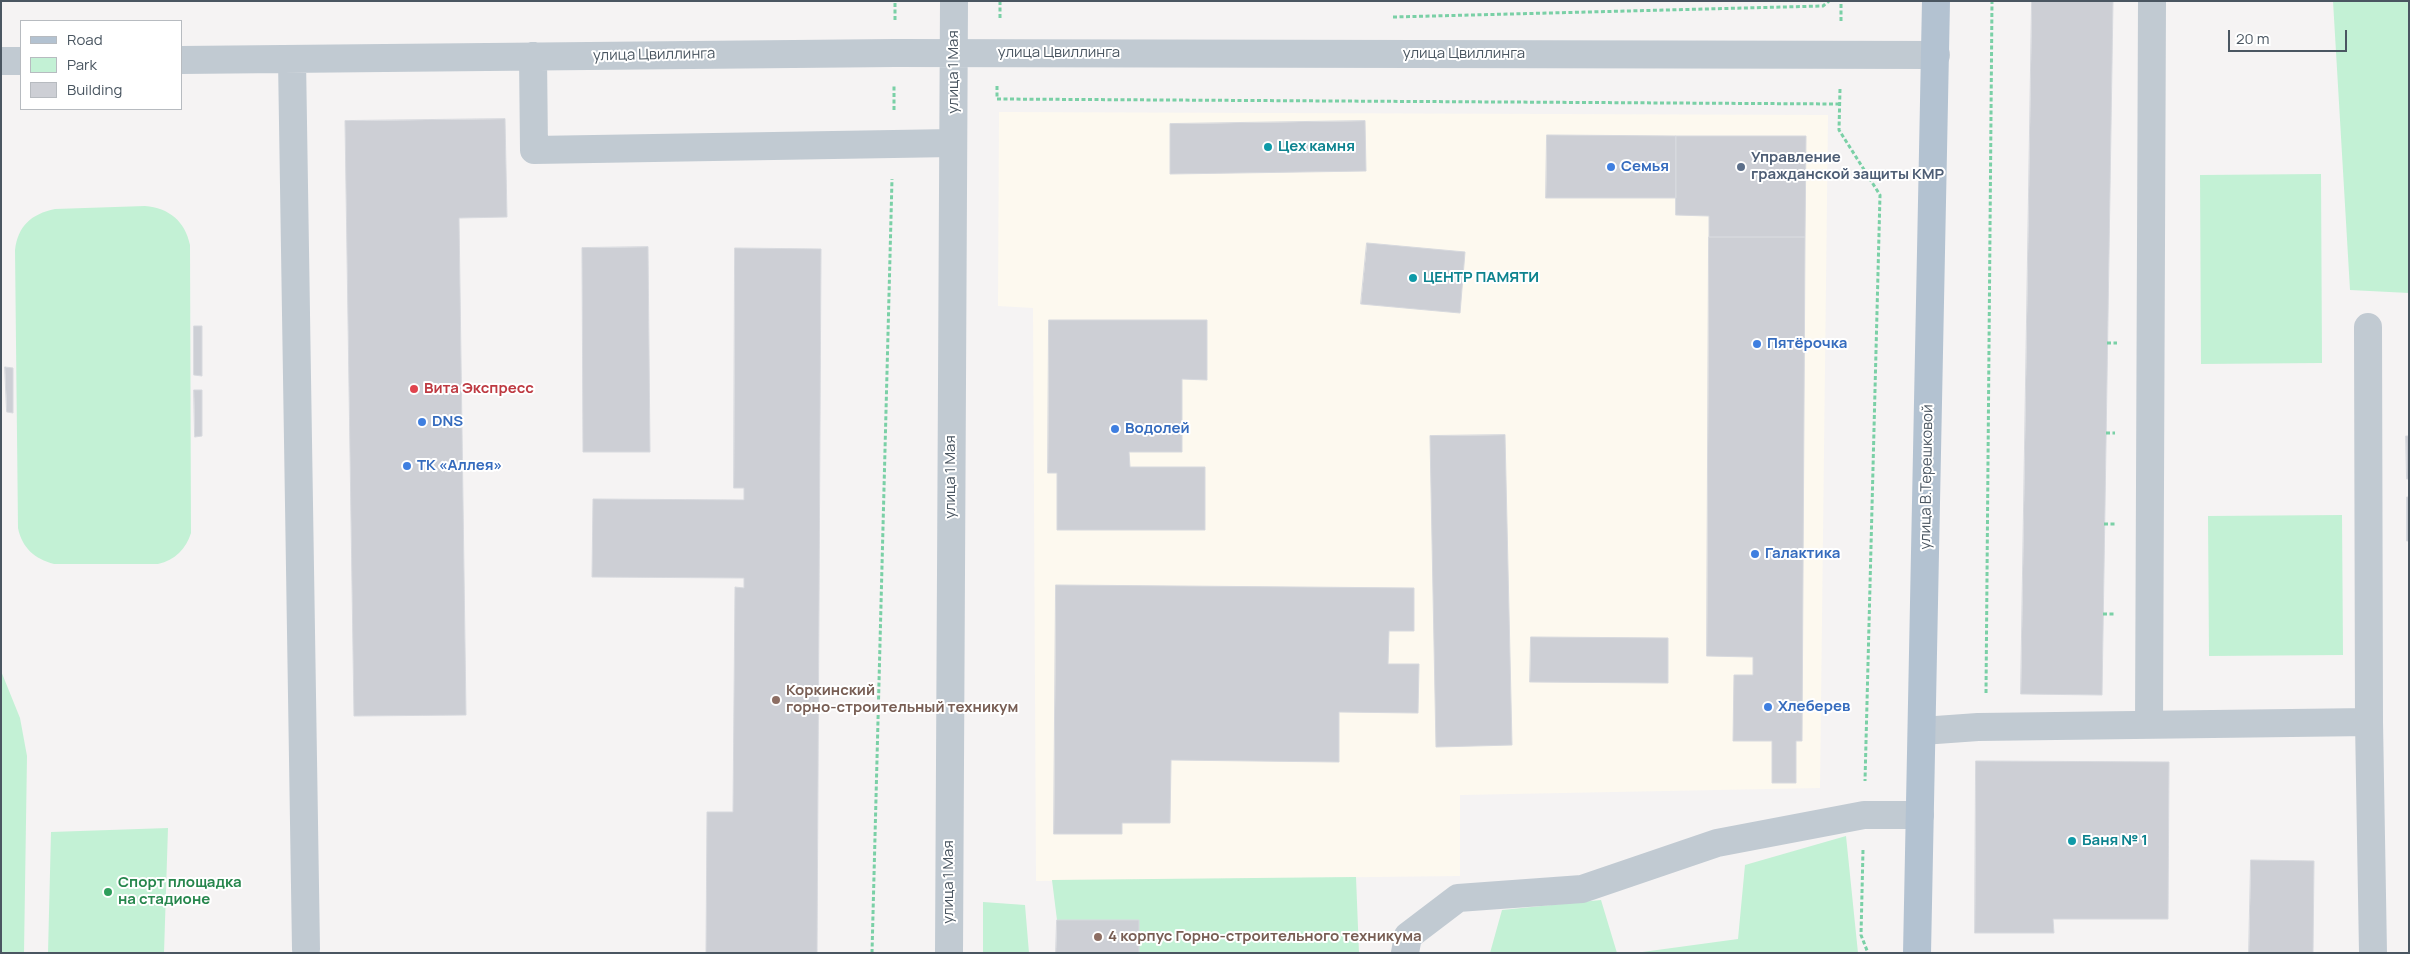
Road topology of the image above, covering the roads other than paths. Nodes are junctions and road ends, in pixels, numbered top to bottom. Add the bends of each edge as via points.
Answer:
1 (954, 1) edge
2 (1936, 1) edge
3 (2152, 1) edge
4 (954, 53) junction
5 (1936, 55) junction
6 (533, 56) junction
7 (292, 59) junction
8 (182, 60) edge
9 (1, 61) edge
10 (20, 61) edge
11 (953, 143) junction
12 (2368, 326) dead end
13 (2369, 722) junction
14 (2149, 725) junction
15 (1922, 731) junction
16 (1920, 814) junction
17 (306, 949) dead end
18 (949, 953) edge
19 (1405, 953) edge
20 (1917, 953) edge
21 (2373, 953) edge

1 - 4 street, улица 1 Мая
2 - 5 main road, улица В.Терешковой
3 - 14 street
4 - 5 street, улица Цвиллинга
4 - 6 street, улица Цвиллинга
4 - 11 street, улица 1 Мая
5 - 15 main road, улица В.Терешковой
6 - 7 street, улица Цвиллинга
6 - 11 street via 534,150
7 - 8 street, улица Цвиллинга
7 - 17 street
9 - 10 street
11 - 18 street, улица 1 Мая
12 - 13 street
13 - 14 street
13 - 21 street
14 - 15 street via 1978,727
15 - 16 main road, улица В.Терешковой
16 - 19 street via 1864,815 1717,843 1582,889 1458,898 1408,936
16 - 20 main road, улица В.Терешковой

